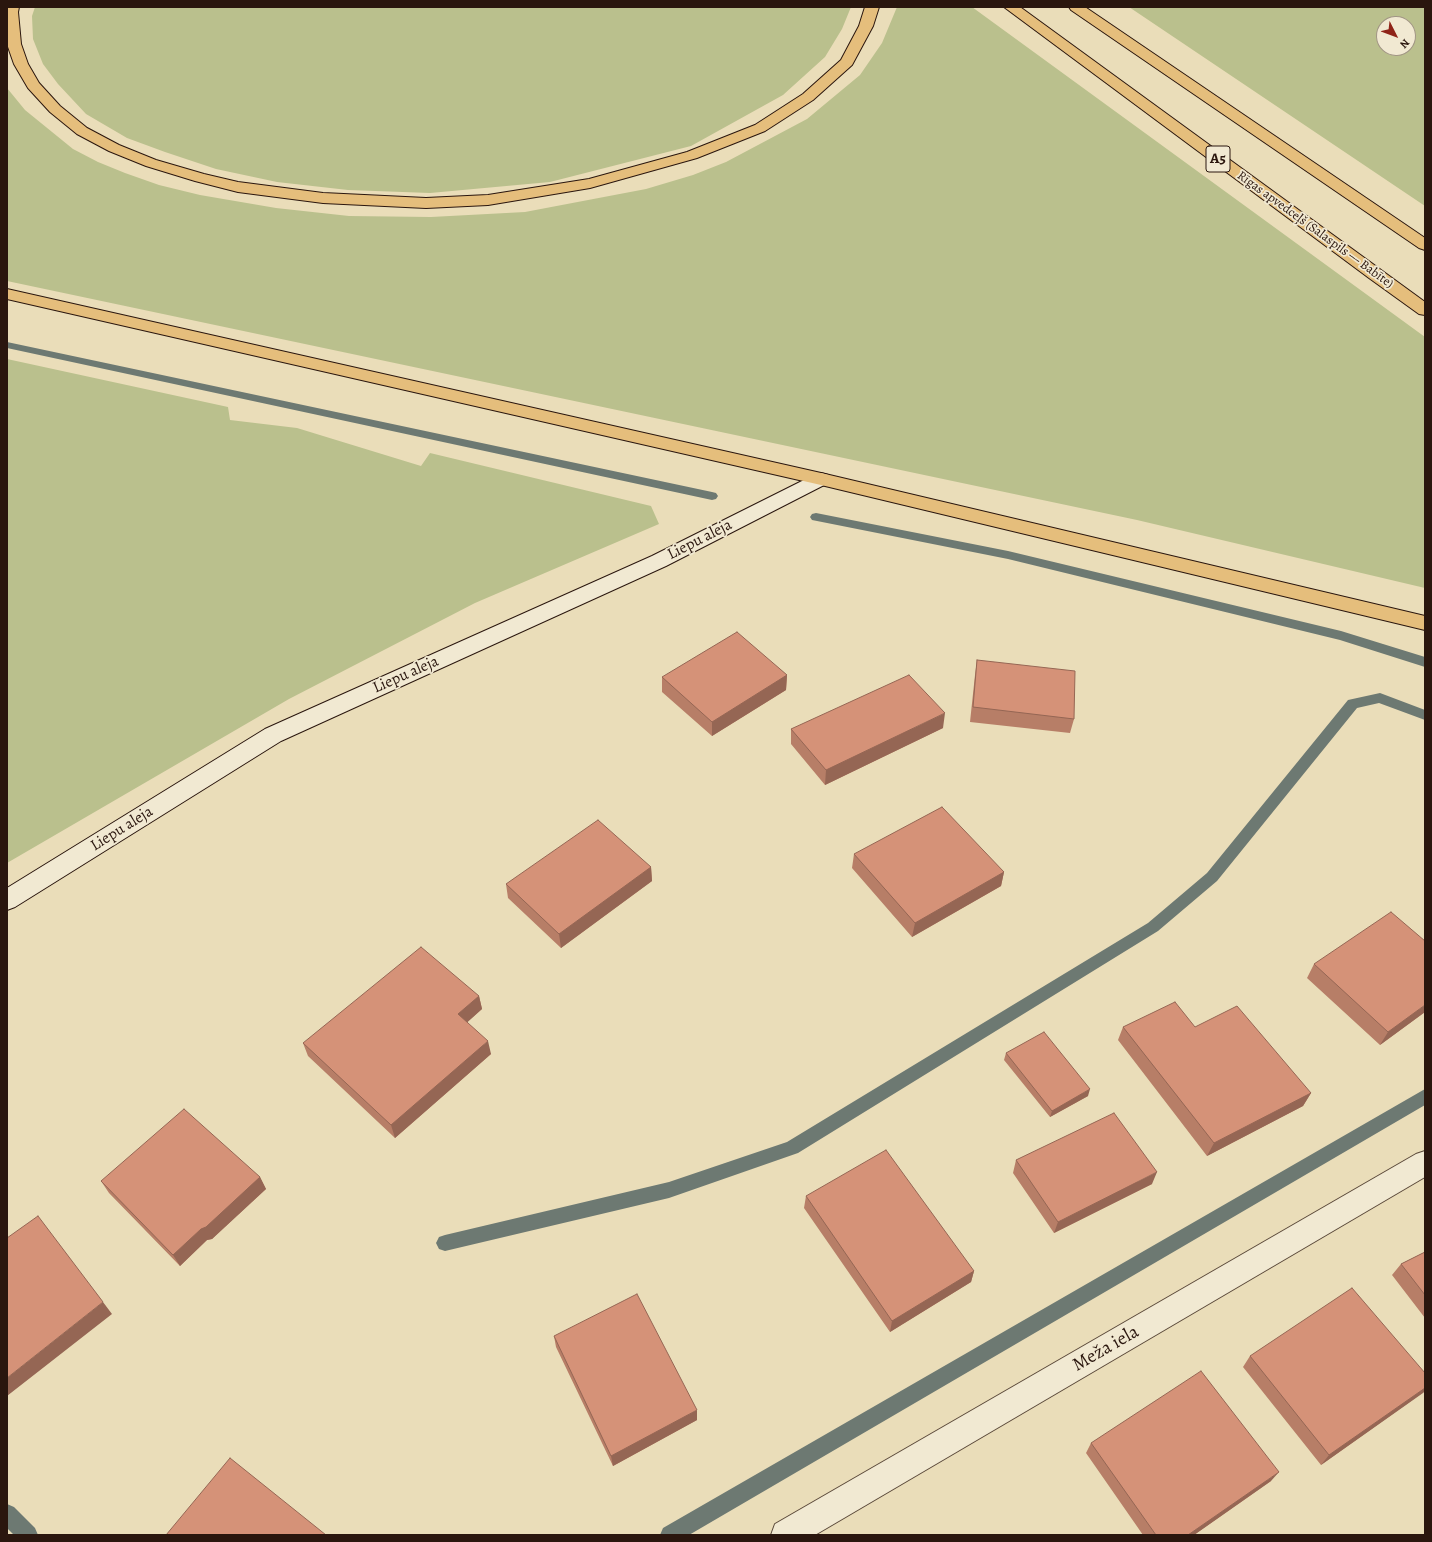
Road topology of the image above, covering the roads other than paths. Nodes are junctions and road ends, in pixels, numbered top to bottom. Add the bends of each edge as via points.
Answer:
1 (12, 7) edge
2 (872, 7) edge
3 (1012, 7) edge
4 (1076, 7) edge
5 (10, 39) edge
6 (1425, 245) edge
7 (7, 294) edge
8 (1425, 310) edge
9 (821, 479) junction
10 (1425, 623) edge
11 (7, 900) edge
12 (1425, 1163) edge
13 (786, 1535) edge

1 - 5 highway
2 - 5 highway via 866,26 848,62 808,97 760,128 692,155 590,183 488,200 426,203 323,198 238,187 151,163 82,131 55,109 33,85
3 - 8 highway, Rīgas apvedceļš (Salaspils — Babīte) / A5
4 - 6 highway
7 - 9 highway
9 - 10 highway
9 - 11 street, Liepu aleja via 659,561 273,735
12 - 13 street, Meža iela

